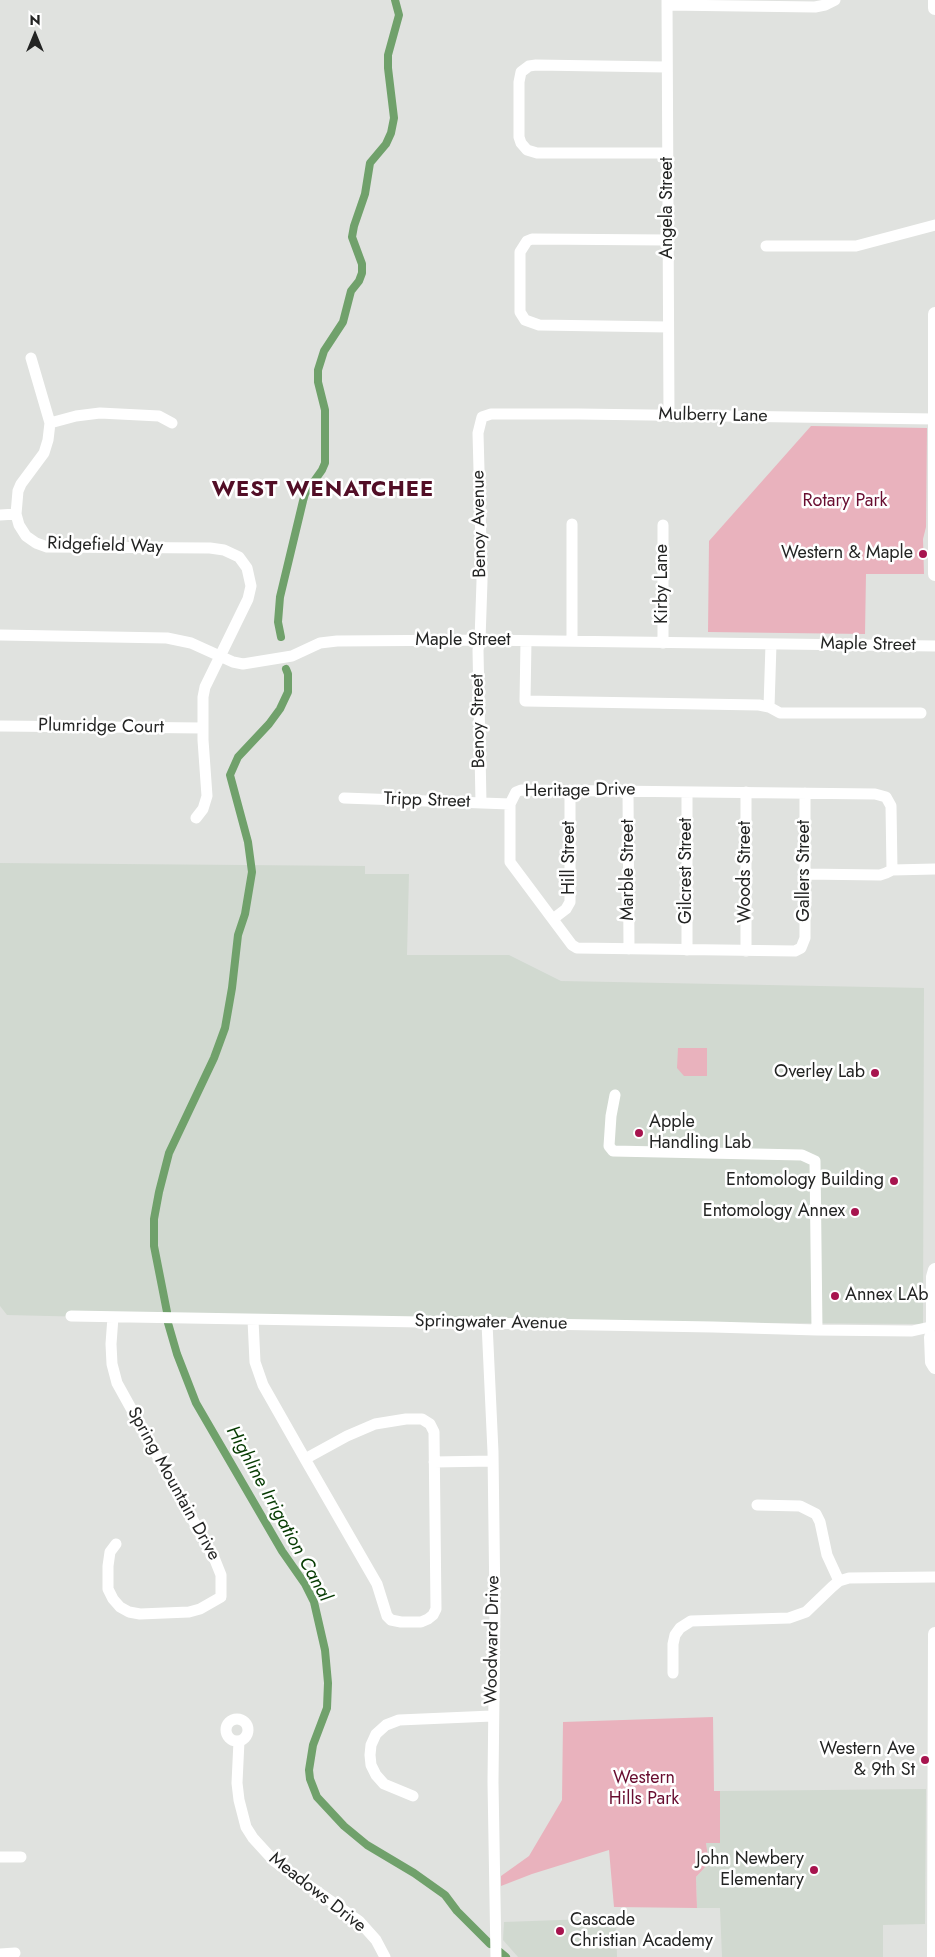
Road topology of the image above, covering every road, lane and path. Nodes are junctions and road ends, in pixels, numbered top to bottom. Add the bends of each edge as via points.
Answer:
1 (835, 0) edge
2 (935, 0) edge
3 (667, 3) edge
4 (935, 8) edge
5 (666, 67) junction
6 (667, 153) junction
7 (935, 225) edge
8 (668, 240) junction
9 (766, 246) dead end
10 (935, 314) edge
11 (668, 327) junction
12 (31, 358) dead end
13 (491, 414) joint
14 (669, 415) junction
15 (935, 419) edge
16 (50, 423) junction
17 (172, 423) dead end
18 (16, 514) junction
19 (0, 515) edge
20 (572, 524) dead end
21 (663, 526) dead end
22 (935, 574) edge
23 (0, 635) edge
24 (480, 640) junction
25 (526, 641) junction
26 (572, 641) junction
27 (663, 643) junction
28 (770, 644) junction
29 (935, 646) edge
30 (220, 656) junction
31 (769, 706) junction
32 (921, 712) dead end
33 (0, 726) edge
34 (203, 728) junction
35 (570, 790) junction
36 (628, 790) junction
37 (687, 792) junction
38 (746, 792) junction
39 (805, 793) junction
40 (344, 798) dead end
41 (481, 803) junction
42 (510, 804) junction
43 (196, 818) dead end
44 (935, 869) edge
45 (892, 870) junction
46 (805, 874) junction
47 (553, 919) junction
48 (801, 948) joint
49 (629, 949) junction
50 (687, 950) junction
51 (746, 951) junction
52 (614, 1095) dead end
53 (935, 1270) edge
54 (71, 1316) dead end
55 (113, 1317) junction
56 (253, 1320) junction
57 (487, 1323) junction
58 (816, 1330) junction
59 (932, 1331) edge
60 (935, 1367) edge
61 (305, 1459) junction
62 (493, 1460) junction
63 (434, 1462) junction
64 (757, 1505) dead end
65 (116, 1544) dead end
66 (935, 1577) edge
67 (839, 1582) junction
68 (935, 1634) edge
69 (673, 1673) dead end
70 (492, 1716) junction
71 (239, 1741) dead end
72 (413, 1796) dead end
73 (934, 1818) edge
74 (0, 1857) edge
75 (21, 1857) dead end
76 (934, 1870) edge
77 (15, 1953) dead end
78 (0, 1954) edge
79 (385, 1957) edge
80 (496, 1957) edge
81 (934, 1957) edge

1 - 3 street via 815,7
2 - 4 main road
3 - 5 street, Angela Street
5 - 6 street, Angela Street
5 - 6 street via 536,64 524,69 519,82 519,138 527,150 537,153
6 - 8 street, Angela Street
7 - 9 street via 856,246
8 - 11 street, Angela Street
8 - 11 street via 532,239 520,252 520,312 525,320 539,325
10 - 15 main road
11 - 14 street, Angela Street
12 - 16 street
13 - 14 street, Mulberry Lane
13 - 24 street, Benoy Avenue via 482,417 478,433 482,580
14 - 15 street, Mulberry Lane
15 - 22 main road
16 - 17 street via 100,414 159,416
16 - 18 street via 44,453 21,484
18 - 19 street
18 - 30 street, Ridgefield Way via 26,536 47,547 210,548 239,557 247,568 251,586 248,599
20 - 26 street
21 - 27 street, Kirby Lane
23 - 30 street, Maple Street via 168,638 191,643
24 - 25 street, Maple Street
24 - 30 street, Maple Street via 337,641 320,643 292,656 243,664
24 - 41 street, Benoy Street
25 - 26 street, Maple Street
25 - 31 street via 525,701
26 - 27 street, Maple Street
27 - 28 street, Maple Street
28 - 29 street, Maple Street
28 - 31 street
30 - 34 street via 205,687
31 - 32 street via 780,712
33 - 34 street, Plumridge Court
34 - 43 street via 207,796
35 - 36 street, Heritage Drive
35 - 42 street, Heritage Drive via 521,790 516,792
35 - 47 street, Hill Street via 570,902
36 - 37 street, Heritage Drive
36 - 49 street, Marble Street
37 - 38 street, Heritage Drive
37 - 50 street, Gilcrest Street
38 - 39 street, Heritage Drive
38 - 51 street, Woods Street
39 - 45 street, Heritage Drive via 886,797 891,806
39 - 46 street, Gallers Street
40 - 41 street, Tripp Street
41 - 42 street, Tripp Street
42 - 47 street, Heritage Drive via 510,862
44 - 45 street
45 - 46 street via 880,875
46 - 48 street, Gallers Street via 805,938
47 - 49 street, Heritage Drive via 577,948
48 - 51 street, Heritage Drive via 791,952
49 - 50 street, Heritage Drive
50 - 51 street, Heritage Drive
52 - 58 street via 609,1146 613,1152 802,1155 815,1160
53 - 59 main road
54 - 55 street, Springwater Avenue
55 - 56 street, Springwater Avenue
55 - 65 street, Spring Mountain Drive via 112,1364 118,1382 215,1560 221,1575 221,1597 189,1612 129,1612 120,1607 108,1589 110,1552
56 - 57 street, Springwater Avenue
56 - 61 street via 253,1348 259,1376
57 - 58 street, Springwater Avenue
57 - 62 street, Woodward Drive
58 - 59 street, Springwater Avenue
59 - 60 main road via 932,1362
61 - 63 street via 375,1424 422,1419 434,1432
61 - 63 street via 376,1584 388,1616 401,1622 421,1622 433,1615 436,1609
62 - 63 street
62 - 70 street, Woodward Drive
64 - 67 street via 800,1506 816,1514 827,1555
66 - 67 street via 859,1578
67 - 69 street via 806,1612 789,1618 702,1620 684,1624 675,1635
68 - 73 main road
70 - 72 street via 399,1720 376,1734 370,1755 376,1775 384,1784
70 - 80 street, Woodward Drive
71 - 79 street, Meadows Drive via 239,1800 246,1827 253,1838 274,1861 359,1921 376,1940
73 - 76 main road
74 - 75 street
76 - 81 main road
77 - 78 street

